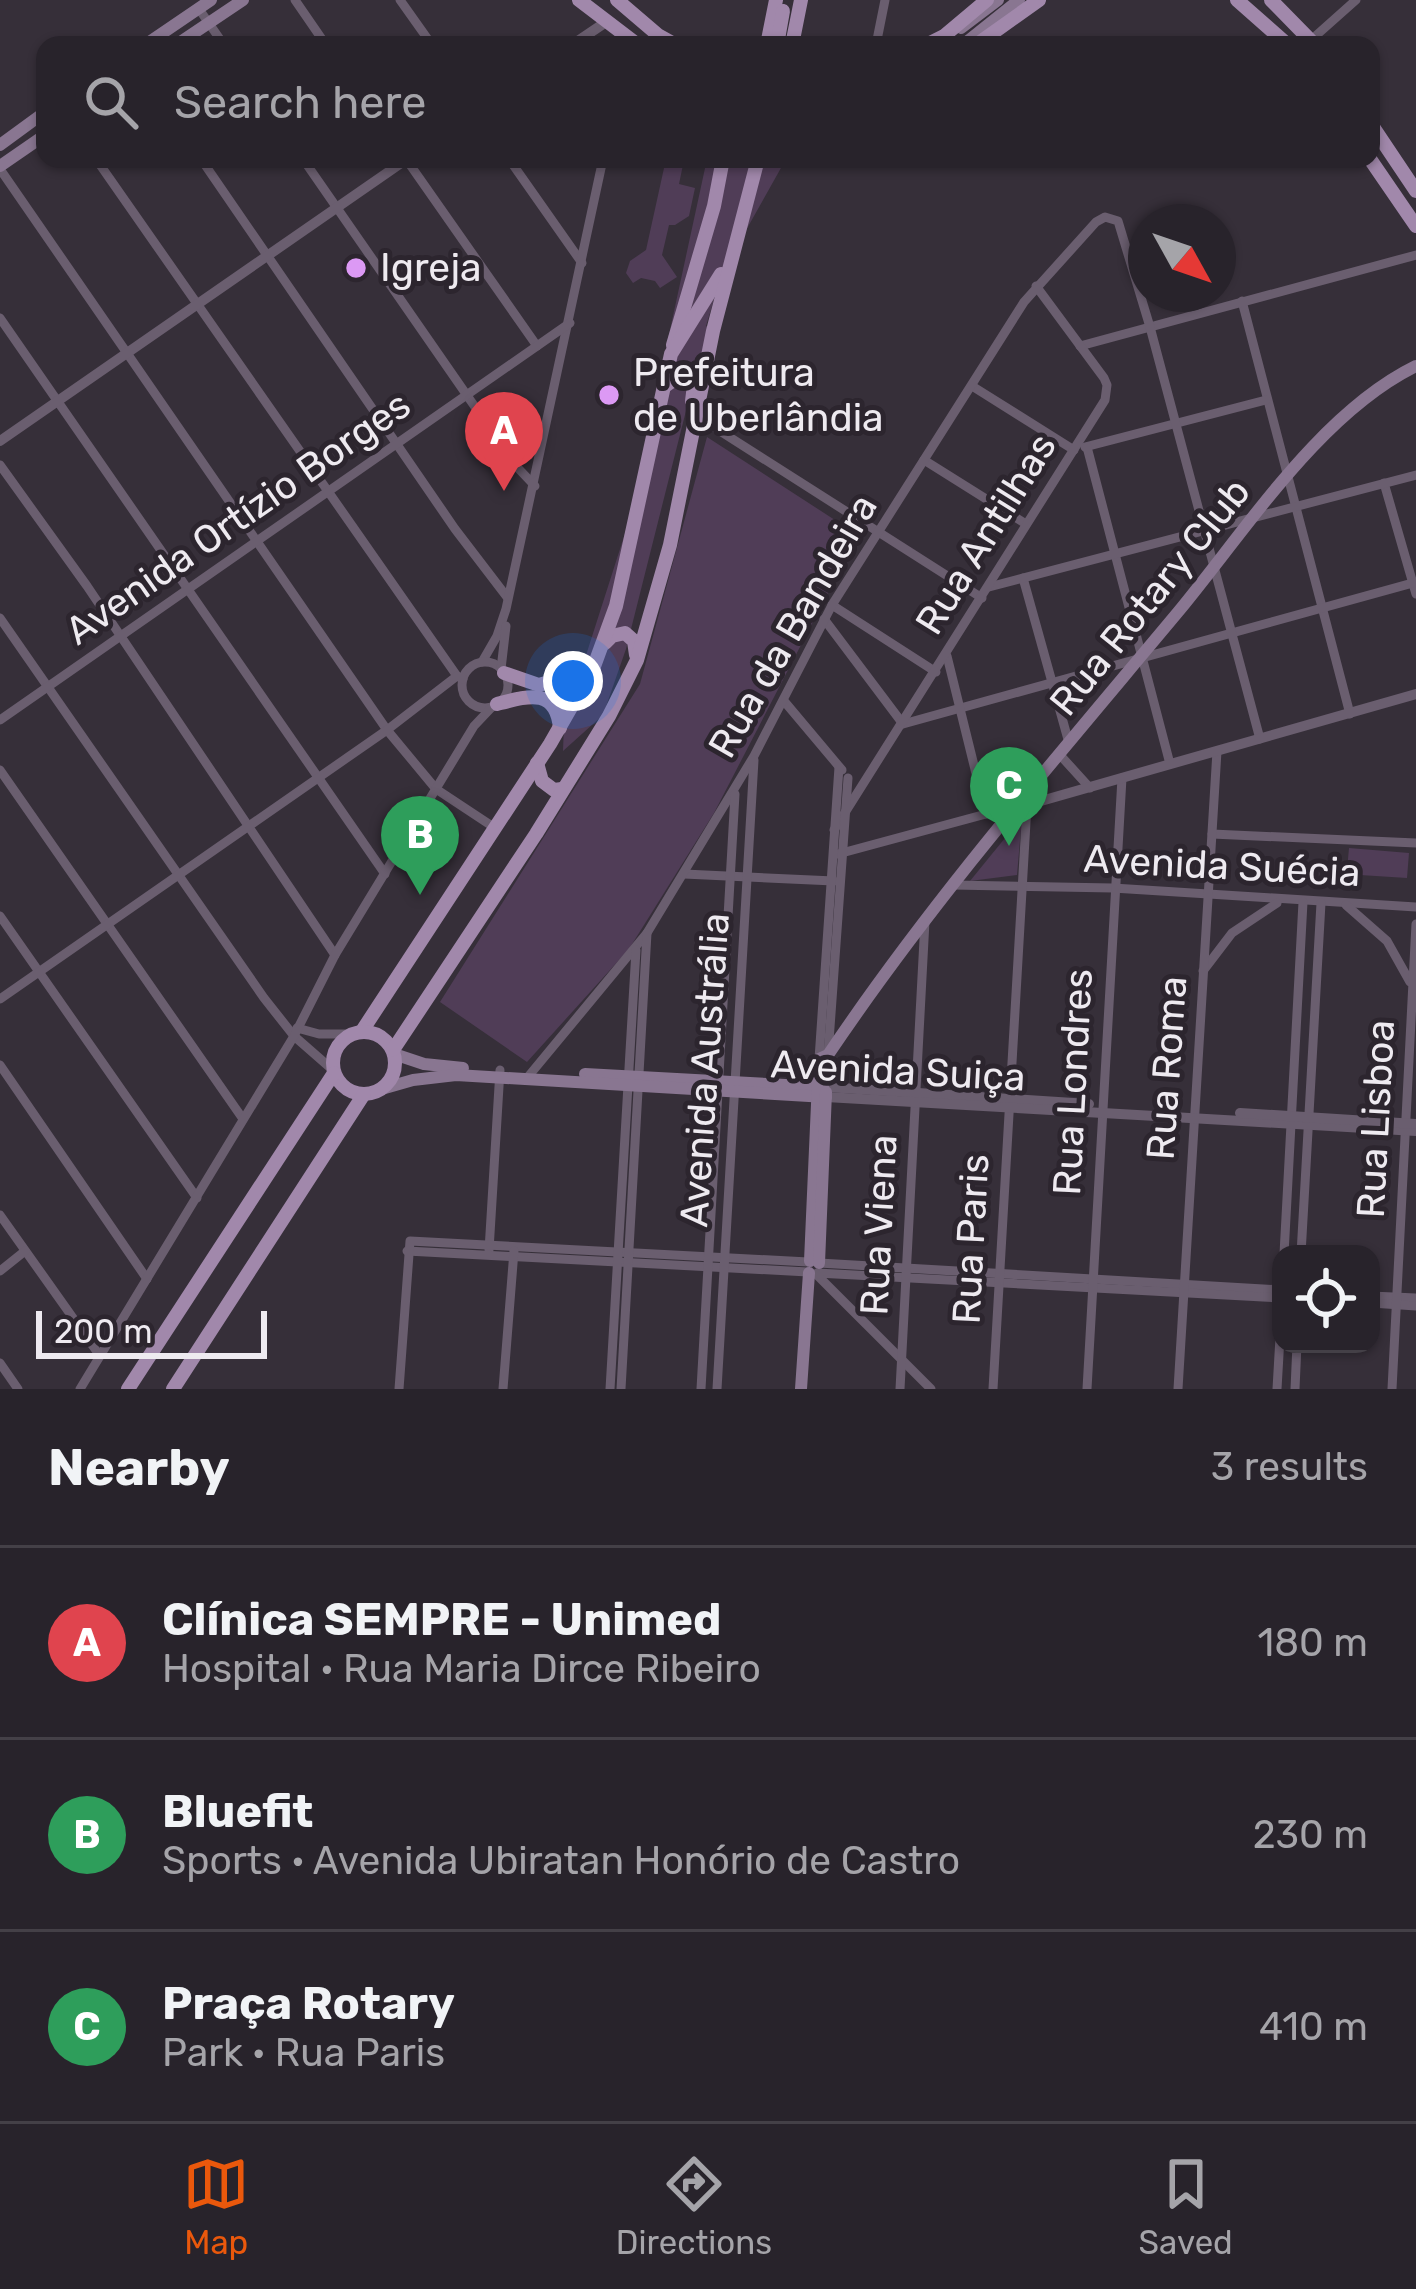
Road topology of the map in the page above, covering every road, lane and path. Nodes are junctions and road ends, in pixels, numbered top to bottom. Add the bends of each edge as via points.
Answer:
1 (244, 0) edge
2 (295, 0) edge
3 (400, 0) edge
4 (579, 0) edge
5 (776, 0) edge
6 (793, 0) edge
7 (885, 0) edge
8 (1019, 0) edge
9 (1039, 0) edge
10 (1238, 0) edge
11 (1271, 0) edge
12 (1356, 0) edge
13 (992, 3) edge
14 (205, 4) edge
15 (629, 6) edge
16 (606, 22) junction
17 (209, 24) junction
18 (158, 36) edge
19 (190, 36) edge
20 (218, 36) edge
21 (320, 36) edge
22 (425, 36) edge
23 (585, 36) edge
24 (623, 36) edge
25 (665, 36) edge
26 (769, 36) edge
27 (786, 36) edge
28 (878, 36) edge
29 (944, 36) edge
30 (969, 36) edge
31 (989, 36) edge
32 (1278, 36) edge
33 (1307, 36) edge
34 (1319, 36) edge
35 (36, 119) edge
36 (1380, 137) edge
37 (36, 142) edge
38 (0, 145) edge
39 (0, 168) edge
40 (102, 168) edge
41 (207, 168) edge
42 (309, 168) edge
43 (393, 168) edge
44 (412, 168) edge
45 (514, 168) edge
46 (601, 168) edge
47 (721, 168) edge
48 (755, 168) edge
49 (756, 168) edge
50 (1376, 168) edge
51 (1416, 191) edge
52 (337, 208) junction
53 (1416, 226) edge
54 (267, 254) junction
55 (1416, 255) edge
56 (582, 263) junction
57 (1036, 286) junction
58 (197, 301) junction
59 (1242, 301) junction
60 (0, 319) edge
61 (570, 323) junction
62 (1150, 327) junction
63 (537, 346) junction
64 (1080, 346) junction
65 (128, 351) junction
66 (671, 354) junction
67 (1416, 365) edge
68 (665, 386) junction
69 (971, 386) junction
70 (466, 395) junction
71 (57, 400) junction
72 (1266, 400) junction
73 (698, 417) junction
74 (1175, 424) junction
75 (0, 441) edge
76 (397, 444) junction
77 (1087, 447) junction
78 (1074, 450) junction
79 (924, 460) junction
80 (0, 465) edge
81 (1289, 475) junction
82 (1416, 475) edge
83 (681, 483) junction
84 (1384, 483) junction
85 (535, 486) junction
86 (327, 493) junction
87 (1298, 506) junction
88 (1257, 517) junction
89 (1026, 524) junction
90 (1203, 531) junction
91 (879, 532) junction
92 (258, 542) junction
93 (1114, 554) junction
94 (1214, 569) junction
95 (1023, 578) junction
96 (1415, 586) edge
97 (188, 591) junction
98 (985, 592) junction
99 (506, 603) junction
100 (832, 605) junction
101 (616, 606) junction
102 (1323, 608) junction
103 (0, 618) edge
104 (824, 619) junction
105 (649, 621) junction
106 (1232, 633) junction
107 (121, 638) junction
108 (604, 644) junction
109 (946, 656) junction
110 (1140, 657) junction
111 (637, 660) junction
112 (482, 662) junction
113 (593, 669) junction
114 (503, 671) junction
115 (936, 672) junction
116 (460, 678) junction
117 (1052, 683) junction
118 (49, 686) junction
119 (1414, 698) edge
120 (784, 700) junction
121 (472, 704) junction
122 (495, 705) junction
123 (960, 706) junction
124 (1350, 714) junction
125 (0, 720) edge
126 (903, 724) junction
127 (474, 726) junction
128 (560, 728) junction
129 (387, 730) junction
130 (1260, 739) junction
131 (1065, 749) junction
132 (1217, 751) junction
133 (754, 756) junction
134 (537, 763) junction
135 (1170, 764) junction
136 (838, 766) junction
137 (0, 770) edge
138 (317, 776) junction
139 (848, 778) junction
140 (1122, 778) junction
141 (1090, 788) junction
142 (735, 789) junction
143 (436, 790) junction
144 (562, 790) junction
145 (859, 791) junction
146 (1022, 802) junction
147 (986, 814) junction
148 (844, 815) junction
149 (247, 825) junction
150 (495, 828) junction
151 (834, 830) junction
152 (1212, 834) junction
153 (1416, 843) edge
154 (836, 854) junction
155 (180, 874) junction
156 (385, 874) junction
157 (684, 874) junction
158 (731, 874) junction
159 (747, 874) junction
160 (834, 881) junction
161 (953, 885) junction
162 (1024, 885) junction
163 (1113, 888) junction
164 (1207, 896) junction
165 (1279, 901) junction
166 (1304, 902) junction
167 (1321, 903) junction
168 (1346, 904) junction
169 (1416, 907) edge
170 (0, 916) edge
171 (925, 921) junction
172 (107, 923) junction
173 (1416, 924) edge
174 (647, 933) junction
175 (636, 950) junction
176 (335, 955) junction
177 (38, 971) junction
178 (1203, 971) junction
179 (1412, 987) junction
180 (0, 999) edge
181 (296, 1032) junction
182 (357, 1032) junction
183 (394, 1052) junction
184 (823, 1057) junction
185 (0, 1065) edge
186 (334, 1072) junction
187 (500, 1073) junction
188 (530, 1075) junction
189 (634, 1081) junction
190 (726, 1087) junction
191 (371, 1092) junction
192 (822, 1092) junction
193 (916, 1098) junction
194 (1009, 1103) junction
195 (1102, 1109) junction
196 (1194, 1114) junction
197 (243, 1119) junction
198 (1292, 1120) junction
199 (1309, 1121) junction
200 (1411, 1127) edge
201 (197, 1198) junction
202 (711, 1214) junction
203 (726, 1214) junction
204 (0, 1215) edge
205 (1285, 1245) edge
206 (1302, 1245) edge
207 (489, 1250) junction
208 (25, 1251) junction
209 (514, 1251) junction
210 (624, 1257) junction
211 (709, 1262) junction
212 (723, 1263) junction
213 (813, 1269) junction
214 (0, 1271) edge
215 (905, 1273) junction
216 (147, 1279) junction
217 (999, 1280) junction
218 (1093, 1284) junction
219 (1183, 1289) junction
220 (1272, 1294) edge
221 (1380, 1300) edge
222 (1397, 1301) junction
223 (1416, 1302) edge
224 (1279, 1353) edge
225 (1297, 1353) edge
226 (100, 1355) junction
227 (902, 1355) junction
228 (0, 1363) edge
229 (177, 1388) edge
230 (18, 1389) edge
231 (80, 1389) edge
232 (128, 1389) edge
233 (399, 1389) edge
234 (503, 1389) edge
235 (610, 1389) edge
236 (621, 1389) edge
237 (701, 1389) edge
238 (718, 1389) edge
239 (805, 1389) edge
240 (900, 1389) edge
241 (932, 1389) edge
242 (993, 1389) edge
243 (1087, 1389) edge
244 (1178, 1389) edge
245 (1277, 1389) edge
246 (1295, 1389) edge
247 (1392, 1389) edge

1 - 17 main road
2 - 21 street
3 - 22 street
4 - 16 main road
5 - 26 main road
6 - 27 main road
7 - 28 street
8 - 13 main road
9 - 31 main road
10 - 32 main road
11 - 33 main road
12 - 34 street
13 - 29 main road
13 - 30 main road
14 - 17 street
14 - 18 main road
15 - 16 main road
15 - 25 main road
16 - 23 street
16 - 24 main road
17 - 19 main road
17 - 20 street
35 - 38 main road
36 - 51 main road
37 - 39 main road
39 - 65 street
40 - 58 street
41 - 54 street
42 - 52 street
43 - 52 street
44 - 63 street
45 - 56 street
46 - 56 street
47 - 66 main road
48 - 66 main road via 721,272
49 - 73 main road
50 - 53 main road
52 - 54 street
52 - 70 street
54 - 58 street
54 - 76 street
55 - 59 street
56 - 61 street
57 - 62 street, Rua da Bandeira via 1096,222 1118,221
57 - 64 street, Rua Antilhas
57 - 69 street, Rua da Bandeira
58 - 65 street
58 - 86 street
59 - 62 street
59 - 72 street
60 - 71 street
61 - 63 street, Avenida Ortízio Borges
61 - 85 street
62 - 64 street
62 - 74 street
63 - 70 street, Avenida Ortízio Borges
64 - 78 street, Rua Antilhas via 1107,393
65 - 71 street
65 - 92 street
66 - 68 main road
67 - 81 main road, Rua Rotary Club via 1349,408
68 - 83 main road via 682,377 694,385
68 - 101 main road
69 - 78 street
69 - 79 street, Rua da Bandeira
70 - 76 street, Avenida Ortízio Borges
70 - 85 street
71 - 75 street
71 - 97 street
72 - 74 street
72 - 81 street
73 - 83 main road
73 - 91 street
74 - 77 street
74 - 90 street
76 - 86 street, Avenida Ortízio Borges
76 - 99 street
77 - 78 street
77 - 93 street
78 - 89 street, Rua Antilhas
79 - 89 street
79 - 91 street, Rua da Bandeira
80 - 107 street
81 - 87 street
81 - 88 main road, Rua Rotary Club
82 - 84 street
83 - 105 main road
84 - 87 street
84 - 96 street
85 - 99 street
86 - 92 street, Avenida Ortízio Borges
86 - 116 street
87 - 88 street
87 - 102 street
88 - 90 street
88 - 94 main road, Rua Rotary Club
89 - 98 street, Rua Antilhas
90 - 93 street
90 - 94 street
91 - 98 street
91 - 100 street, Rua da Bandeira
92 - 97 street, Avenida Ortízio Borges
92 - 129 street
93 - 95 street
93 - 110 street
94 - 106 street
94 - 110 main road, Rua Rotary Club
95 - 98 street
95 - 117 street
96 - 102 street
97 - 107 street, Avenida Ortízio Borges
97 - 138 street
98 - 109 street, Rua Antilhas
99 - 112 street
99 - 114 street
100 - 104 street, Rua da Bandeira
100 - 115 street
101 - 105 main road via 631,627
101 - 108 main road
102 - 106 street
102 - 124 street
103 - 118 street
104 - 120 street, Rua da Bandeira
104 - 126 street
105 - 111 main road
106 - 110 street
106 - 130 street
107 - 118 street, Avenida Ortízio Borges
107 - 149 street
108 - 111 main road via 625,633
108 - 113 main road
109 - 115 street, Rua Antilhas
109 - 123 street
110 - 117 street
110 - 131 main road, Rua Rotary Club
110 - 135 street
111 - 144 main road
112 - 114 street
112 - 116 street
113 - 114 main road via 539,685
113 - 128 main road
114 - 122 street via 508,686
115 - 126 street, Rua Antilhas
116 - 121 street
116 - 129 street
117 - 123 street
117 - 131 street
118 - 125 street, Avenida Ortízio Borges
118 - 155 street
119 - 124 street
120 - 133 street, Rua da Bandeira
120 - 136 street
121 - 122 street
121 - 127 street
122 - 127 street
122 - 128 main road via 547,701
123 - 126 street
123 - 147 street
124 - 130 street
126 - 145 street, Rua Antilhas
127 - 143 street
128 - 134 main road
129 - 138 street
129 - 143 street
130 - 132 street
131 - 141 street
131 - 146 main road, Rua Rotary Club
132 - 135 street
132 - 152 street, Rua Roma
133 - 142 street, Rua da Bandeira
133 - 159 street, Avenida Austrália
134 - 144 main road via 542,782
134 - 150 main road
135 - 140 street
136 - 139 street
136 - 151 street
137 - 172 street
138 - 149 street
138 - 156 street
139 - 145 street
139 - 148 street
140 - 141 street
140 - 163 street, Rua Londres
141 - 146 street
142 - 157 street, Rua da Bandeira
142 - 158 street, Avenida Austrália
143 - 150 street
143 - 156 street
144 - 183 main road
145 - 148 street, Rua Antilhas
146 - 147 street
146 - 147 street
146 - 161 main road, Rua Rotary Club
146 - 162 street, Rua Paris
147 - 154 street
148 - 151 street, Rua Antilhas
148 - 154 street
149 - 155 street
149 - 176 street
150 - 182 main road
151 - 154 street
152 - 153 street
152 - 164 street, Rua Roma
154 - 160 street
155 - 172 street
155 - 181 street
156 - 176 street
157 - 158 street
157 - 174 street, Rua da Bandeira
158 - 159 street
158 - 190 street, Avenida Austrália
159 - 160 street
159 - 190 street, Avenida Austrália
160 - 184 street
161 - 162 street, Avenida Suécia
161 - 171 main road, Rua Rotary Club
162 - 163 street, Avenida Suécia
162 - 194 street, Rua Paris
163 - 164 street, Avenida Suécia
163 - 195 street, Rua Londres
164 - 165 street, Avenida Suécia
164 - 178 street, Rua Roma
165 - 166 street, Avenida Suécia
165 - 178 street via 1232,933
166 - 167 street, Avenida Suécia
166 - 198 street
167 - 168 street, Avenida Suécia
167 - 199 street
168 - 169 street, Avenida Suécia
168 - 179 street via 1388,940
170 - 177 street
171 - 184 main road, Rua Rotary Club
171 - 193 street, Rua Viena
172 - 177 street
172 - 197 street
173 - 179 street, Rua Lisboa
174 - 175 street, Rua da Bandeira
174 - 189 street
175 - 188 street, Rua da Bandeira
175 - 189 street
176 - 181 street
177 - 180 street
177 - 201 street
178 - 196 street, Rua Roma
179 - 200 street, Rua Lisboa
181 - 182 street
181 - 186 street
181 - 197 street
182 - 183 main road via 381,1036
182 - 186 main road via 334,1052
183 - 187 main road, Avenida Suiça
183 - 191 main road via 391,1079
184 - 192 main road
185 - 216 street
186 - 191 main road via 349,1090
186 - 232 main road
187 - 188 main road, Avenida Suiça
187 - 191 main road, Avenida Suiça via 437,1076
187 - 207 street
188 - 189 main road, Avenida Suiça
189 - 190 main road, Avenida Suiça
189 - 210 street
190 - 192 main road, Avenida Suiça
190 - 202 street, Avenida Austrália
190 - 203 street, Avenida Austrália
191 - 229 main road
192 - 193 street, Avenida Suiça
192 - 213 main road
193 - 194 street, Avenida Suiça
193 - 215 street, Rua Viena
194 - 195 street, Avenida Suiça
194 - 217 street, Rua Paris
195 - 196 street, Avenida Suiça
195 - 218 street, Rua Londres
196 - 198 street, Avenida Suiça
196 - 219 street, Rua Roma
197 - 201 street
198 - 199 street, Avenida Suiça
198 - 205 street
199 - 200 street, Avenida Suiça
199 - 206 street
200 - 222 street, Rua Lisboa
201 - 216 street
202 - 203 street
202 - 211 street, Avenida Austrália
203 - 212 street, Avenida Austrália
204 - 208 street
207 - 209 street
207 - 233 street via 408,1246
208 - 214 street
208 - 226 street
209 - 210 street
209 - 234 street
210 - 211 street
210 - 235 street
210 - 236 street
211 - 212 street
211 - 237 street, Avenida Austrália
212 - 213 street
212 - 238 street, Avenida Austrália
213 - 215 street
213 - 227 street
213 - 239 main road
215 - 217 street
215 - 227 street, Rua Viena
216 - 226 street
217 - 218 street
217 - 242 street, Rua Paris
218 - 219 street
218 - 243 street, Rua Londres
219 - 220 street
219 - 244 street, Rua Roma
221 - 222 street
222 - 223 street
222 - 247 street, Rua Lisboa
224 - 245 street
225 - 246 street
226 - 231 street
227 - 240 street, Rua Viena
227 - 241 street
228 - 230 street

